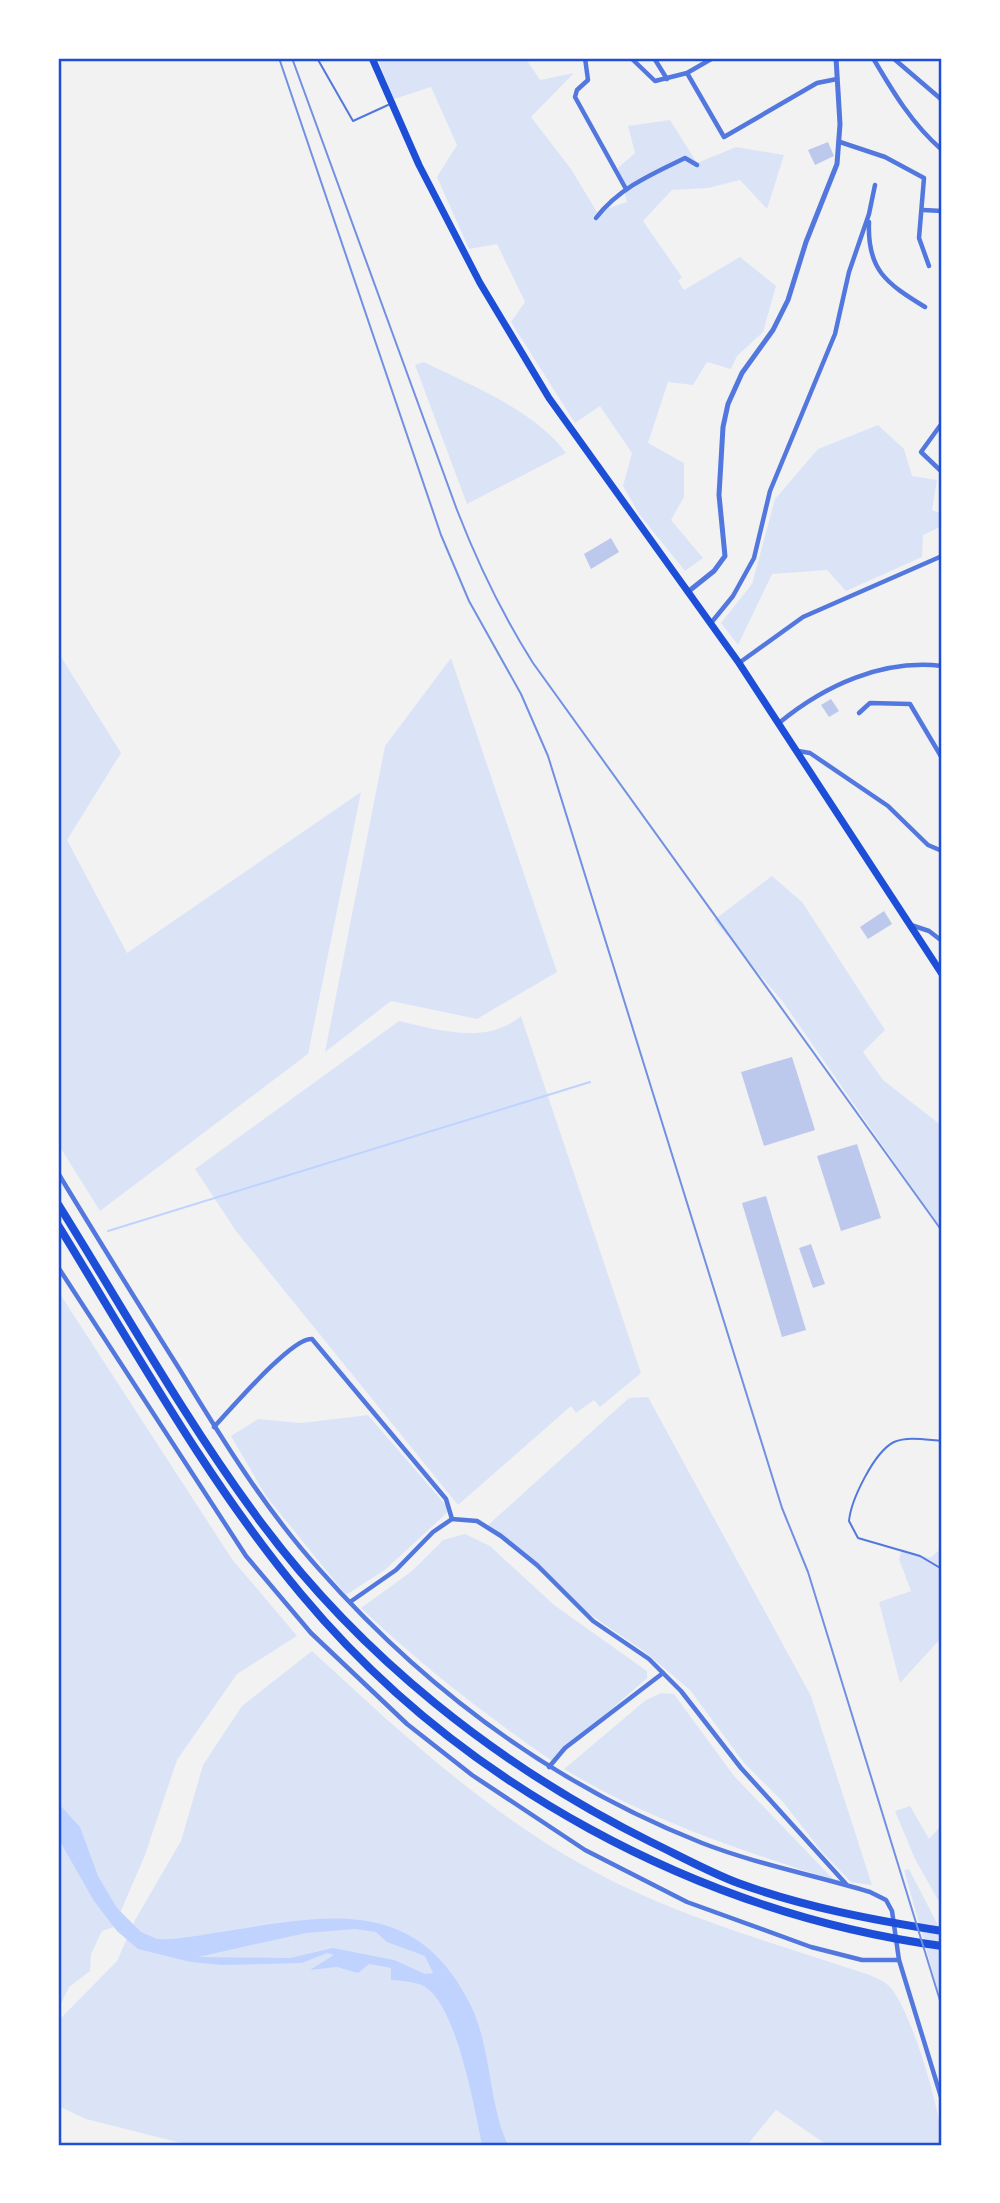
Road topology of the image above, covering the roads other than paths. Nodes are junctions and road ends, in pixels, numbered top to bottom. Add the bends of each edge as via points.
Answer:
1 (317, 58) edge
2 (372, 58) edge
3 (585, 58) edge
4 (631, 58) edge
5 (654, 58) edge
6 (713, 58) edge
7 (836, 58) edge
8 (873, 58) edge
9 (893, 58) edge
10 (687, 73) junction
11 (667, 79) junction
12 (837, 79) junction
13 (942, 100) edge
14 (390, 104) junction
15 (840, 142) junction
16 (942, 150) edge
17 (697, 164) dead end
18 (875, 186) dead end
19 (626, 189) junction
20 (923, 210) junction
21 (942, 211) edge
22 (869, 214) junction
23 (596, 218) dead end
24 (929, 266) dead end
25 (925, 307) dead end
26 (942, 423) edge
27 (942, 472) edge
28 (942, 556) edge
29 (689, 592) junction
30 (711, 623) junction
31 (739, 663) junction
32 (942, 666) edge
33 (859, 713) dead end
34 (779, 723) junction
35 (798, 751) junction
36 (942, 758) edge
37 (942, 851) edge
38 (910, 925) junction
39 (942, 942) edge
40 (942, 974) edge
41 (58, 1173) edge
42 (58, 1203) edge
43 (58, 1224) edge
44 (58, 1268) edge
45 (215, 1427) junction
46 (942, 1441) edge
47 (452, 1519) junction
48 (942, 1569) edge
49 (350, 1602) junction
50 (663, 1673) junction
51 (549, 1767) junction
52 (847, 1885) junction
53 (942, 1931) edge
54 (942, 1946) edge
55 (899, 1960) junction
56 (942, 2100) edge

1 - 14 lane via 353,121
2 - 14 main road
3 - 19 street via 588,80 575,97
4 - 11 street via 650,79
5 - 11 street
6 - 10 street
7 - 12 street
8 - 16 street via 902,106
9 - 13 street
10 - 11 street
10 - 12 street via 724,137 817,83
12 - 15 street
14 - 29 main road via 480,283 529,365
15 - 20 street via 885,156 924,178
15 - 29 street via 837,164 788,300 727,404 719,495 726,556
17 - 19 street via 685,158
18 - 22 street
19 - 23 street via 608,201
20 - 21 street
20 - 24 street via 919,238
22 - 25 street via 868,244 877,272
22 - 30 street via 835,334 770,491 754,558
26 - 27 street via 921,452
28 - 31 street via 803,617
29 - 30 main road
30 - 31 main road
31 - 34 main road
32 - 34 street via 898,665 854,679 798,707
33 - 36 street via 870,702 910,705
34 - 35 main road
35 - 37 street via 810,754 888,806 928,845
35 - 38 main road
38 - 39 street via 929,931
38 - 40 main road
41 - 45 street
42 - 53 highway via 258,1518 312,1585 437,1705 557,1792 735,1882 789,1900
43 - 54 highway via 256,1537 329,1625 412,1706 516,1783 627,1847 721,1891 797,1916
44 - 55 street via 246,1556 311,1633 407,1724 550,1828 687,1902 811,1947 871,1961
45 - 47 street via 303,1340 312,1339 446,1499
45 - 49 street via 286,1529
46 - 48 lane via 905,1439 885,1448 859,1490 849,1521 858,1538 920,1556
47 - 49 street via 396,1570
47 - 50 street via 477,1521 501,1536 537,1564 593,1621
49 - 51 street via 416,1668 497,1733
50 - 51 street via 565,1748
50 - 52 street
51 - 52 street via 699,1842
52 - 55 street via 881,1896 890,1905
55 - 56 street

